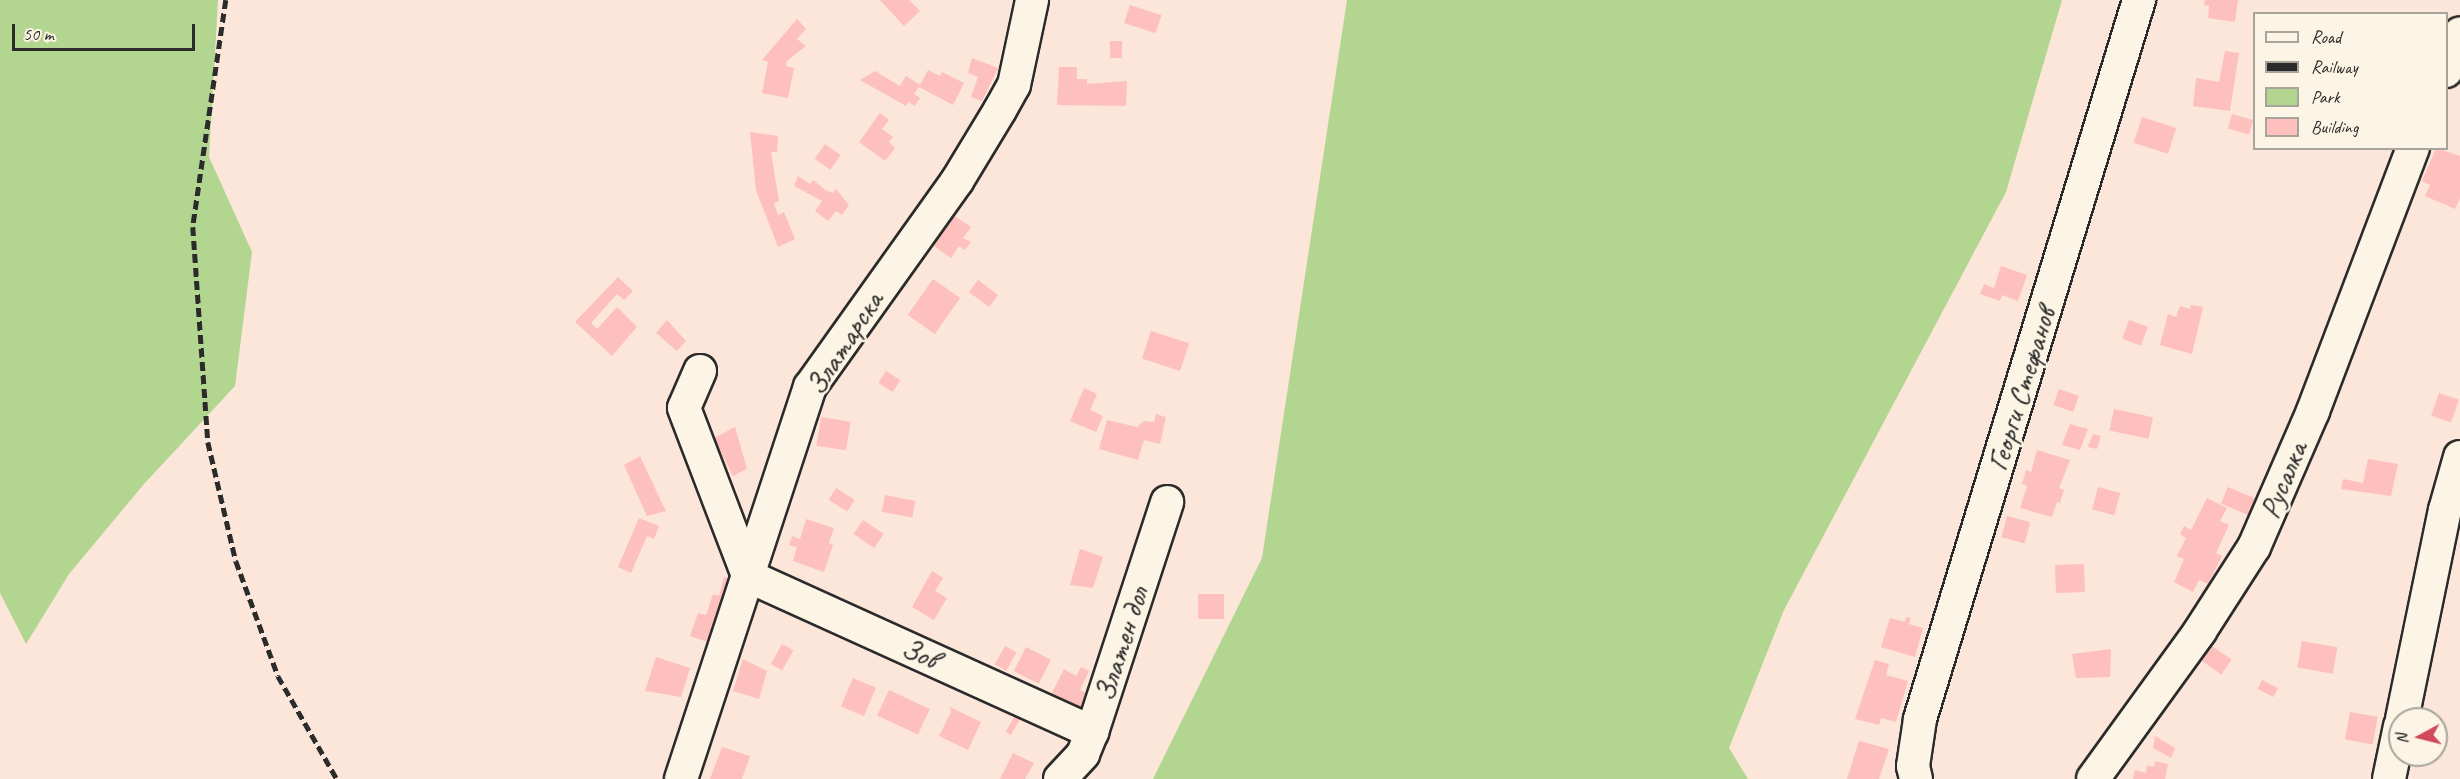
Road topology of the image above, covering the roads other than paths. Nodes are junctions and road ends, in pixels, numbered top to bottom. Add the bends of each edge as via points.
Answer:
1 (1032, 0) edge
2 (2139, 0) edge
3 (2460, 33) edge
4 (2448, 66) edge
5 (2412, 150) edge
6 (700, 371) dead end
7 (2460, 457) edge
8 (1167, 502) dead end
9 (748, 576) junction
10 (2404, 707) edge
11 (1092, 732) junction
12 (681, 779) edge
13 (1060, 779) edge
14 (1916, 779) edge
15 (2093, 779) edge

1 - 9 street, Златарска via 1014,85 1000,110 957,181 810,387
2 - 14 street, Георги Стефанов via 1920,719 1913,766
3 - 4 street
5 - 15 street, Русалка via 2313,411 2254,547 2200,631
6 - 9 street via 684,408
7 - 10 street via 2445,510
8 - 11 street, Златен дол
9 - 11 street, Зов
9 - 12 street, Златарска
11 - 13 street, Златен дол via 1083,754

